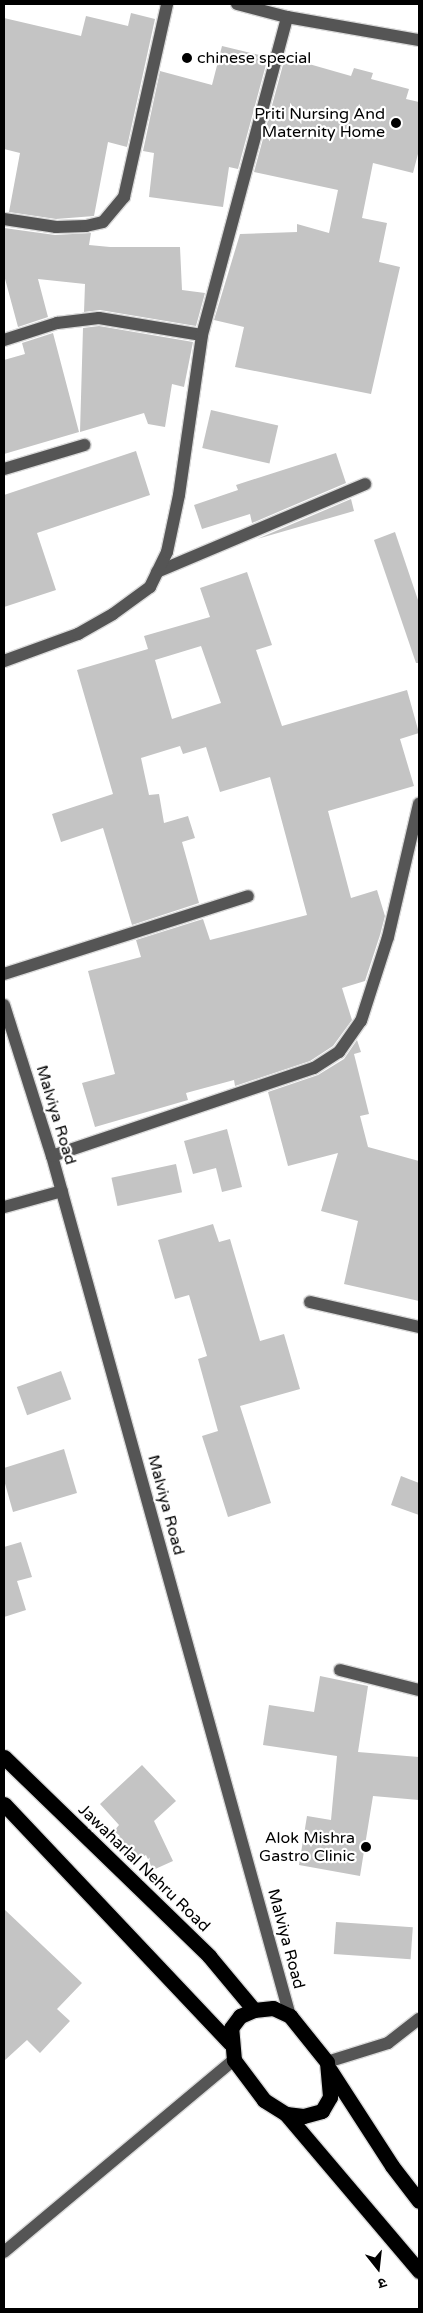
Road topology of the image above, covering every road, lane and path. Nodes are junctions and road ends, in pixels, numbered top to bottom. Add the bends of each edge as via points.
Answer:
1 (167, 4) edge
2 (236, 4) edge
3 (287, 17) junction
4 (419, 40) edge
5 (4, 219) edge
6 (202, 335) junction
7 (4, 340) edge
8 (84, 445) dead end
9 (4, 469) edge
10 (365, 484) dead end
11 (157, 572) junction
12 (4, 661) edge
13 (419, 804) edge
14 (248, 896) dead end
15 (4, 974) edge
16 (4, 1005) edge
17 (52, 1156) junction
18 (62, 1191) junction
19 (4, 1207) edge
20 (310, 1302) dead end
21 (419, 1327) edge
22 (340, 1670) dead end
23 (419, 1690) edge
24 (4, 1756) edge
25 (4, 1804) edge
26 (254, 2010) junction
27 (290, 2016) junction
28 (419, 2019) edge
29 (230, 2043) junction
30 (234, 2060) junction
31 (329, 2066) junction
32 (286, 2114) junction
33 (419, 2201) edge
34 (4, 2252) edge
35 (419, 2271) edge

1 - 5 street via 124,198 103,222 86,226 56,228
2 - 3 street
3 - 4 street
3 - 6 street
6 - 7 street via 99,318 57,323
6 - 11 street via 180,495 166,552
8 - 9 street
10 - 11 street
11 - 12 street via 150,587 113,614 78,634
13 - 17 street via 388,937 362,1021 339,1052 314,1068
14 - 15 street
16 - 17 street, Malviya Road
17 - 18 street, Malviya Road
18 - 19 street
18 - 27 street, Malviya Road
20 - 21 street
22 - 23 street
24 - 26 highway, Jawaharlal Nehru Road via 209,1956
25 - 29 highway
26 - 27 highway via 273,2008
26 - 29 highway via 240,2016 231,2028
27 - 31 highway
28 - 31 street via 388,2043
29 - 30 highway
30 - 32 highway via 264,2100
30 - 34 street
31 - 32 highway via 330,2097 322,2111 304,2116
31 - 33 highway via 392,2166
32 - 35 highway

